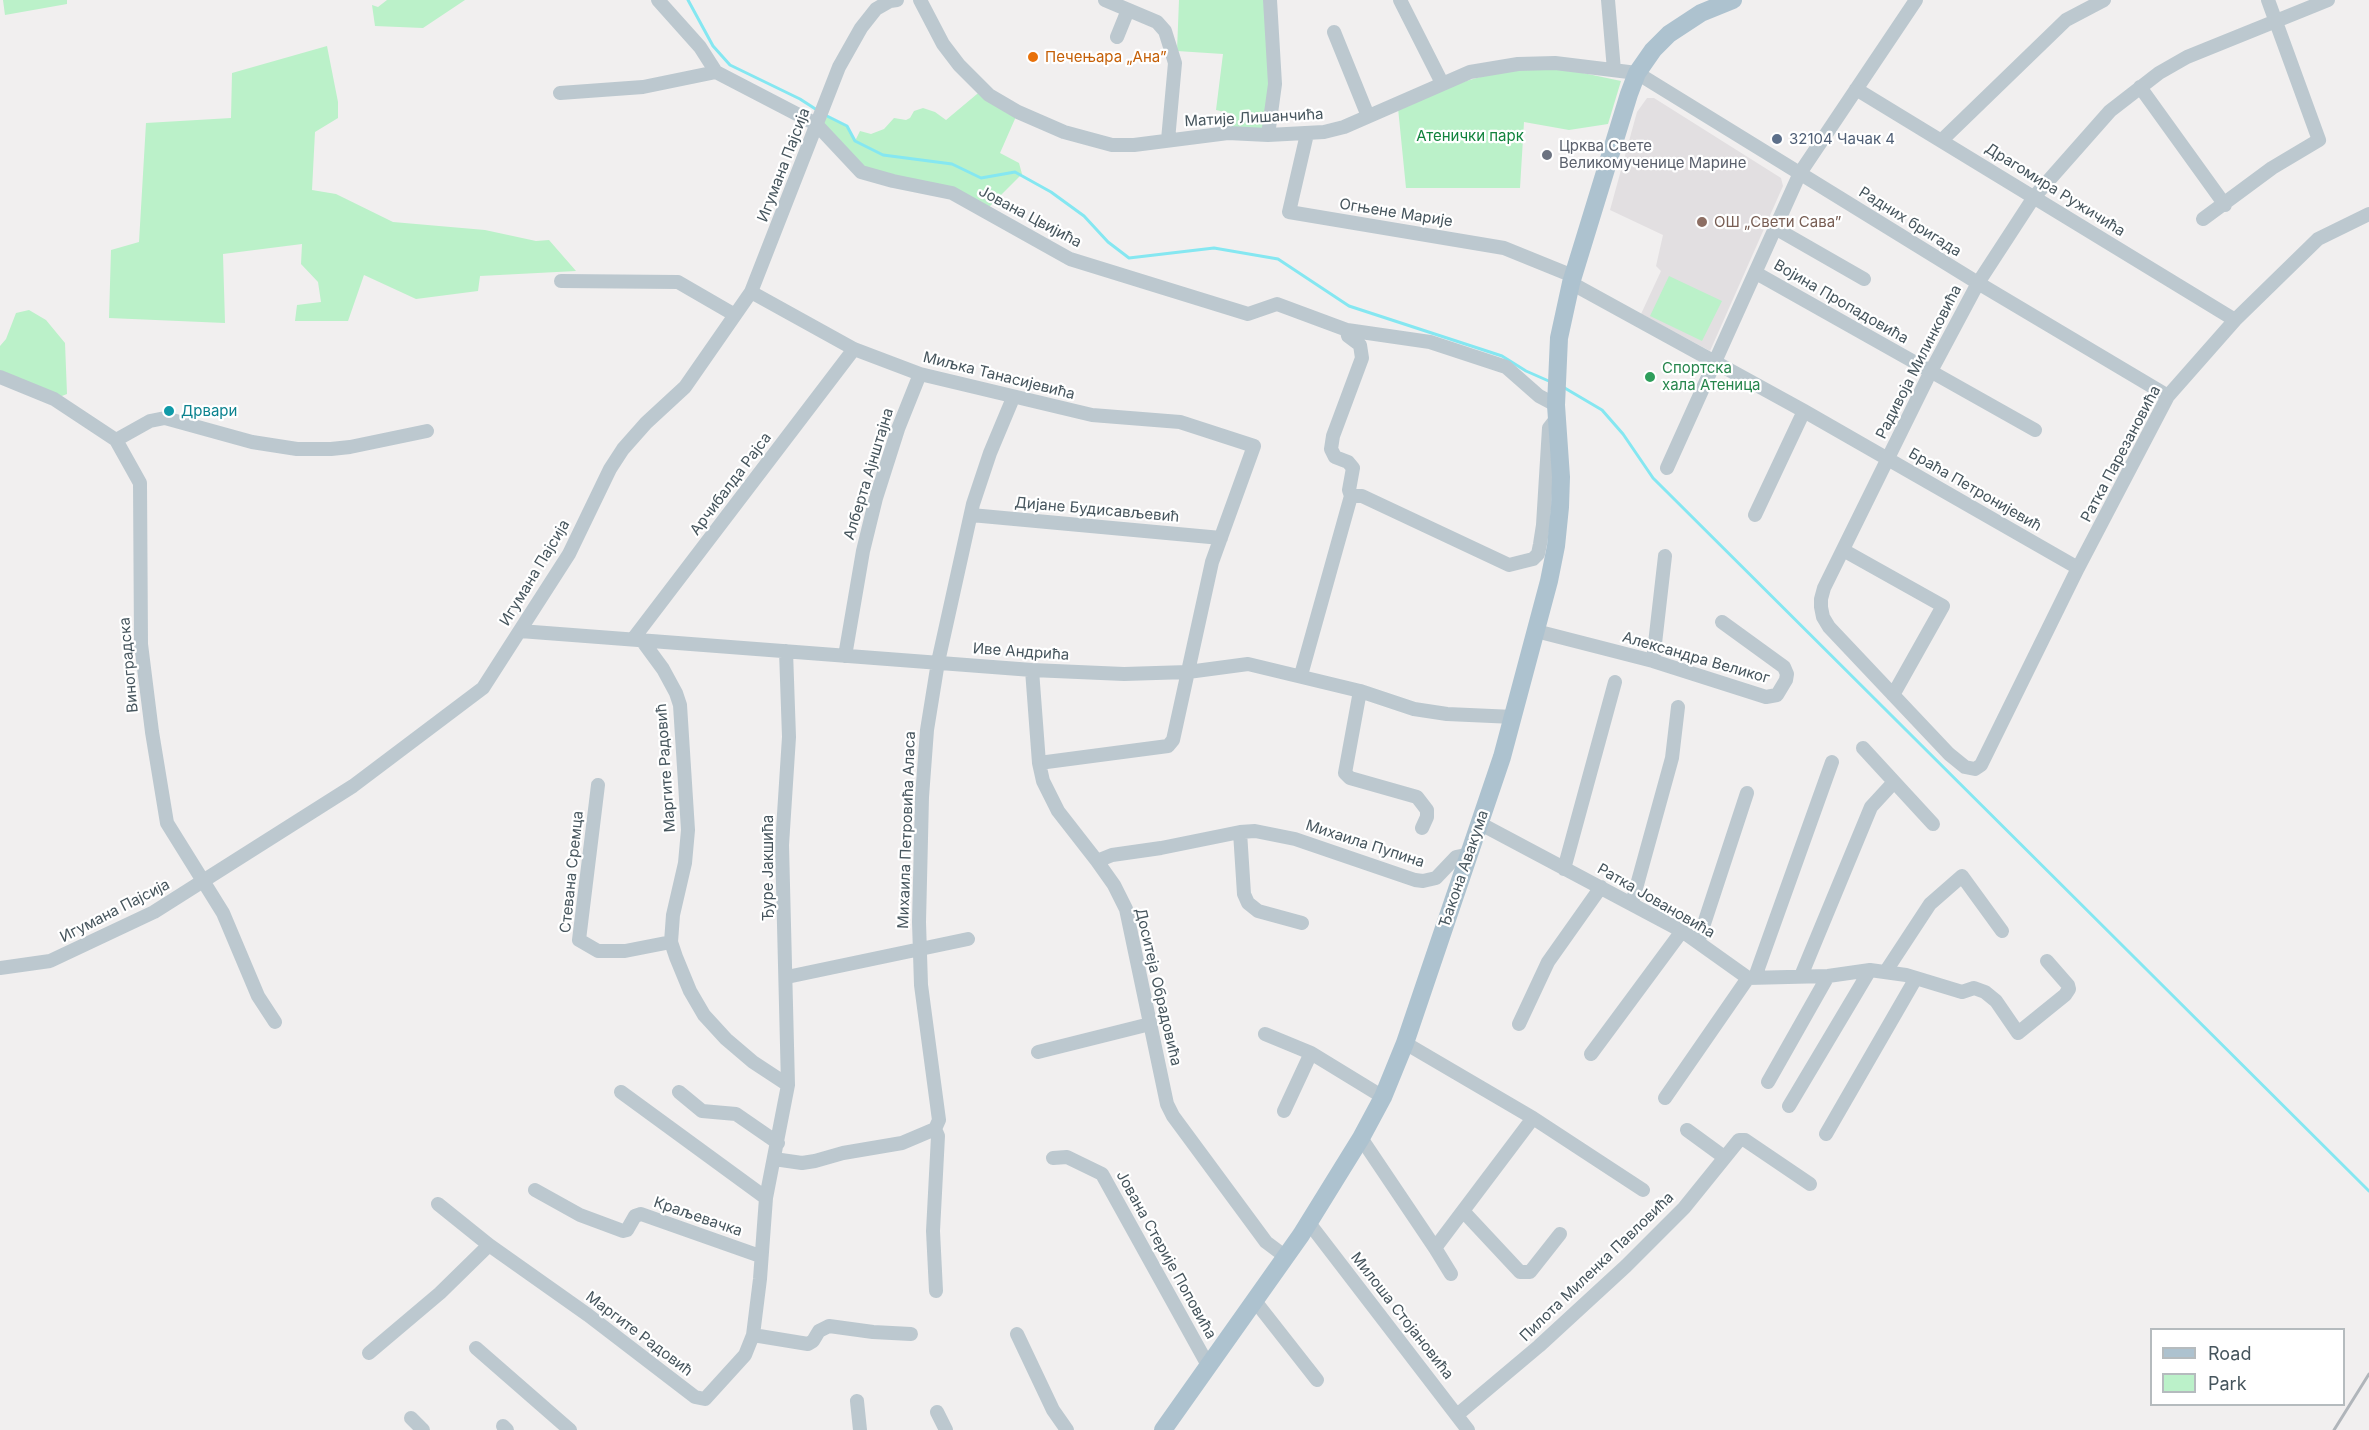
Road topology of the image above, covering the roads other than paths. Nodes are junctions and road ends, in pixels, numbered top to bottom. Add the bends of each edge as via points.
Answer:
1 (658, 0) edge
2 (897, 0) edge
3 (920, 0) edge
4 (1105, 0) edge
5 (1270, 0) edge
6 (1400, 0) edge
7 (1608, 0) edge
8 (1733, 0) edge
9 (1916, 0) edge
10 (2104, 0) edge
11 (2268, 0) edge
12 (2328, 0) edge
13 (1128, 10) junction
14 (2277, 22) junction
15 (1334, 32) dead end
16 (1117, 37) dead end
17 (1614, 70) junction
18 (716, 72) junction
19 (1637, 73) junction
20 (1442, 83) junction
21 (2140, 87) junction
22 (1857, 90) junction
23 (561, 93) dead end
24 (1368, 116) junction
25 (816, 124) junction
26 (1307, 134) junction
27 (1268, 135) junction
28 (1168, 140) junction
29 (1942, 140) junction
30 (1800, 173) junction
31 (2034, 197) junction
32 (2225, 205) junction
33 (2369, 214) edge
34 (2203, 219) dead end
35 (1775, 228) junction
36 (1756, 273) junction
37 (1864, 279) dead end
38 (1572, 280) junction
39 (561, 281) dead end
40 (1978, 283) junction
41 (751, 292) junction
42 (735, 315) junction
43 (2235, 320) junction
44 (1347, 330) junction
45 (854, 349) junction
46 (1715, 363) junction
47 (1930, 373) junction
48 (920, 374) junction
49 (0, 377) edge
50 (2168, 396) junction
51 (1013, 398) junction
52 (1556, 408) junction
53 (1804, 411) junction
54 (2035, 430) dead end
55 (428, 431) dead end
56 (116, 440) junction
57 (1888, 459) junction
58 (1667, 468) dead end
59 (1352, 496) junction
60 (971, 515) junction
61 (1755, 515) dead end
62 (1221, 538) junction
63 (1843, 550) junction
64 (1665, 556) dead end
65 (2078, 568) junction
66 (1722, 622) dead end
67 (520, 631) junction
68 (1536, 631) junction
69 (637, 639) junction
70 (786, 651) junction
71 (844, 656) junction
72 (1653, 661) junction
73 (938, 662) junction
74 (1032, 670) junction
75 (1188, 672) junction
76 (1300, 675) junction
77 (1615, 682) dead end
78 (1360, 691) junction
79 (1893, 695) junction
80 (1678, 706) dead end
81 (1514, 717) junction
82 (1863, 748) dead end
83 (1832, 762) dead end
84 (1039, 763) junction
85 (1975, 769) joint
86 (1894, 782) junction
87 (598, 785) dead end
88 (1747, 793) dead end
89 (1479, 823) junction
90 (1933, 824) dead end
91 (1422, 828) dead end
92 (1240, 832) junction
93 (1470, 854) junction
94 (1097, 861) junction
95 (1564, 869) junction
96 (204, 882) junction
97 (1601, 887) junction
98 (1632, 903) junction
99 (1302, 923) dead end
100 (1682, 931) junction
101 (2002, 931) dead end
102 (968, 939) dead end
103 (671, 942) junction
104 (1698, 942) junction
105 (920, 949) junction
106 (2047, 961) dead end
107 (0, 968) edge
108 (1870, 970) junction
109 (1886, 971) junction
110 (1801, 976) junction
111 (1828, 976) junction
112 (787, 977) junction
113 (1752, 977) junction
114 (1916, 978) junction
115 (275, 1022) dead end
116 (1150, 1024) junction
117 (1519, 1024) dead end
118 (1265, 1034) dead end
119 (1404, 1042) junction
120 (1038, 1052) dead end
121 (1311, 1053) junction
122 (1591, 1054) dead end
123 (1768, 1082) dead end
124 (788, 1085) junction
125 (621, 1092) dead end
126 (679, 1092) dead end
127 (1383, 1097) junction
128 (1665, 1098) dead end
129 (1788, 1106) dead end
130 (1284, 1111) dead end
131 (1533, 1118) junction
132 (935, 1129) junction
133 (1687, 1130) dead end
134 (1826, 1134) dead end
135 (1361, 1138) junction
136 (778, 1143) junction
137 (1724, 1157) junction
138 (1053, 1158) dead end
139 (774, 1159) junction
140 (1810, 1184) dead end
141 (535, 1190) dead end
142 (1643, 1190) dead end
143 (766, 1198) junction
144 (438, 1204) dead end
145 (1463, 1210) junction
146 (1309, 1223) junction
147 (1560, 1234) dead end
148 (489, 1245) junction
149 (1435, 1248) junction
150 (760, 1256) junction
151 (1286, 1257) junction
152 (1451, 1274) dead end
153 (936, 1291) dead end
154 (1255, 1301) junction
155 (911, 1334) dead end
156 (1017, 1334) dead end
157 (753, 1335) junction
158 (477, 1348) dead end
159 (369, 1353) dead end
160 (1209, 1367) junction
161 (1317, 1380) dead end
162 (857, 1401) dead end
163 (937, 1412) dead end
164 (1457, 1415) junction
165 (411, 1418) dead end
166 (423, 1430) edge
167 (570, 1430) edge
168 (860, 1430) edge
169 (946, 1430) edge
170 (1067, 1430) edge
171 (1163, 1430) edge
172 (1468, 1430) edge

1 - 18 street via 700,47
2 - 25 street, Игумана Пајсија via 876,9 861,28 839,67
3 - 28 street, Матије Лишанчића via 959,65 989,95 1018,112 1103,144
4 - 13 street
5 - 27 street via 1275,84
6 - 20 street
7 - 17 street
8 - 19 main road, Ђакона Авакума via 1678,27 1653,50
9 - 22 street
10 - 29 street via 2059,27
11 - 14 street
12 - 14 street, Радивоја Милинковића
13 - 16 street
13 - 28 street via 1162,27 1174,56
14 - 21 street, Радивоја Милинковића via 2187,57
14 - 32 street via 2319,140 2272,168
15 - 24 street
17 - 19 street, Матије Лишанчића
17 - 20 street, Матије Лишанчића via 1539,62 1470,72
18 - 23 street via 643,87
18 - 25 street, Јована Цвијића
19 - 30 street, Радних бригада
19 - 38 main road, Ђакона Авакума
20 - 24 street, Матије Лишанчића
21 - 31 street, Радивоја Милинковића via 2110,111
21 - 32 street
22 - 29 street, Драгомира Ружичића
22 - 30 street
24 - 26 street, Матије Лишанчића via 1344,127
25 - 41 street, Игумана Пајсија
25 - 44 street, Јована Цвијића via 861,172 952,193 1070,259 1248,314 1277,304
26 - 27 street, Матије Лишанчића
26 - 38 street, Огњене Марије via 1289,212 1504,248
27 - 28 street, Матије Лишанчића via 1228,133
29 - 31 street, Драгомира Ружичића
30 - 35 street
30 - 40 street, Радних бригада
31 - 40 street, Радивоја Милинковића
31 - 43 street, Драгомира Ружичића
32 - 34 street
33 - 43 street, Ратка Парезановића via 2318,239
35 - 36 street
35 - 37 street
36 - 46 street
36 - 47 street, Војина Пропадовића
38 - 46 street, Браћа Петронијевић
38 - 52 main road, Ђакона Авакума via 1560,329
39 - 42 street via 678,282
40 - 47 street, Радивоја Милинковића
40 - 50 street, Радних бригада
41 - 42 street, Игумана Пајсија
41 - 45 street, Миљка Танасијевића
42 - 67 street, Игумана Пајсија via 685,387 646,423 610,469 569,554
43 - 50 street, Ратка Парезановића
44 - 52 street, Јована Цвијића via 1430,342 1506,368
44 - 59 street via 1348,336 1360,345 1362,358 1331,449 1335,457 1353,468 1349,490
45 - 48 street, Миљка Танасијевића
45 - 69 street, Арчибалда Рајса
46 - 53 street, Браћа Петронијевић
46 - 58 street
47 - 54 street, Војина Пропадовића
47 - 57 street, Радивоја Милинковића
48 - 51 street, Миљка Танасијевића
48 - 71 street, Алберта Ајнштајна via 876,498 862,551
49 - 56 street, Виноградска via 54,399
50 - 65 street, Ратка Парезановића
51 - 60 street, Михаила Петровића Аласа via 990,453
51 - 62 street, Миљка Танасијевића via 1092,415 1180,422 1254,446
52 - 59 street via 1549,428 1543,525 1538,554 1533,559 1509,565 1362,496
52 - 68 main road, Ђакона Авакума via 1561,477 1559,516
53 - 57 street, Браћа Петронијевић
53 - 61 street
55 - 56 street via 340,448 297,449 252,442 165,418 150,421
56 - 96 street, Виноградска via 140,483 141,644 167,823
57 - 63 street, Радивоја Милинковића
57 - 65 street, Браћа Петронијевић
59 - 76 street
60 - 62 street, Дијане Будисављевић
60 - 73 street, Михаила Петровића Аласа
62 - 75 street
63 - 79 street, Радивоја Милинковића via 1821,599 1823,617
63 - 79 street via 1943,606
64 - 72 street
65 - 85 street, Ратка Парезановића via 1981,765
66 - 72 street, Александра Великог via 1784,667 1786,680 1777,695 1766,698
67 - 69 street, Иве Андрића
67 - 96 street, Игумана Пајсија via 483,688 353,786
68 - 72 street, Александра Великог
68 - 81 main road, Ђакона Авакума
69 - 70 street, Иве Андрића
69 - 103 street, Маргите Радовић via 663,669 680,705 688,831
70 - 71 street, Иве Андрића
70 - 112 street, Ђуре Јакшића via 789,737 782,845
71 - 73 street, Иве Андрића
73 - 74 street, Иве Андрића
73 - 105 street, Михаила Петровића Аласа via 922,797
74 - 75 street, Иве Андрића
74 - 84 street, Доситеја Обрадовића
75 - 76 street, Иве Андрића via 1248,664
75 - 84 street via 1173,740 1168,746
76 - 78 street, Иве Андрића
77 - 95 street
78 - 81 street, Иве Андрића via 1414,709
78 - 91 street via 1345,773 1350,778 1417,797 1427,810
79 - 85 street, Радивоја Милинковића via 1949,754
80 - 98 street via 1671,758
81 - 89 main road, Ђакона Авакума
82 - 86 street
83 - 113 street
84 - 94 street, Доситеја Обрадовића via 1043,782 1058,811
86 - 90 street
86 - 110 street via 1871,807
87 - 103 street, Стевана Сремца via 579,940 598,951 625,951
88 - 104 street
89 - 93 main road, Ђакона Авакума
89 - 95 street, Ратка Јовановића
92 - 93 street, Михаила Пупина via 1295,839 1423,881 1436,878 1456,857
92 - 94 street, Михаила Пупина
92 - 99 street via 1248,903 1258,911
93 - 119 main road, Ђакона Авакума
94 - 116 street, Доситеја Обрадовића via 1125,909
95 - 97 street, Ратка Јовановића
96 - 107 street, Игумана Пајсија via 154,912 50,961
96 - 115 street, Виноградска via 223,913 258,996
97 - 98 street, Ратка Јовановића
97 - 117 street via 1548,962
98 - 100 street, Ратка Јовановића
100 - 104 street, Ратка Јовановића
100 - 122 street
101 - 109 street via 1962,876 1930,904
102 - 105 street
103 - 124 street, Маргите Радовић via 704,1015 753,1062
104 - 113 street, Ратка Јовановића
105 - 112 street
105 - 132 street, Михаила Петровића Аласа via 939,1120
106 - 114 street via 2068,989 2019,1033 1985,992 1974,988 1962,992
108 - 109 street
108 - 111 street
108 - 129 street
109 - 114 street
110 - 111 street
110 - 113 street
111 - 123 street
112 - 124 street, Ђуре Јакшића
113 - 128 street
114 - 134 street
116 - 120 street
116 - 151 street, Доситеја Обрадовића via 1173,1116 1266,1242
118 - 121 street
119 - 127 main road, Ђакона Авакума
119 - 131 street
121 - 127 street
121 - 130 street
124 - 136 street, Маргите Радовић
125 - 143 street
126 - 136 street via 702,1111 736,1114
127 - 135 main road, Ђакона Авакума
131 - 142 street
131 - 145 street
132 - 139 street via 902,1143 815,1161
132 - 153 street, Михаила Петровића Аласа via 939,1136 933,1231
133 - 137 street
135 - 146 main road, Ђакона Авакума
135 - 149 street
136 - 139 street, Маргите Радовић
137 - 140 street, Пилота Миленка Павловића via 1739,1140 1745,1140
137 - 164 street, Пилота Миленка Павловића via 1684,1208 1626,1266
138 - 160 street, Јована Стерије Поповића via 1067,1157 1102,1174
139 - 143 street, Маргите Радовић
141 - 150 street, Краљевачка via 580,1215 623,1232 641,1214
143 - 150 street, Маргите Радовић
144 - 148 street, Маргите Радовић
145 - 147 street via 1520,1272 1530,1272
145 - 149 street
146 - 151 main road, Ђакона Авакума
146 - 164 street, Милоша Стојановића
148 - 157 street, Маргите Радовић via 694,1397 705,1399 745,1355
148 - 159 street
149 - 152 street
150 - 157 street, Маргите Радовић
151 - 154 main road, Ђакона Авакума
154 - 160 main road, Ђакона Авакума
154 - 161 street
155 - 157 street via 829,1326 808,1344
156 - 170 street via 1053,1410
158 - 167 street
160 - 171 main road, Ђакона Авакума
162 - 168 street
163 - 169 street
164 - 172 street, Милоша Стојановића
165 - 166 street

